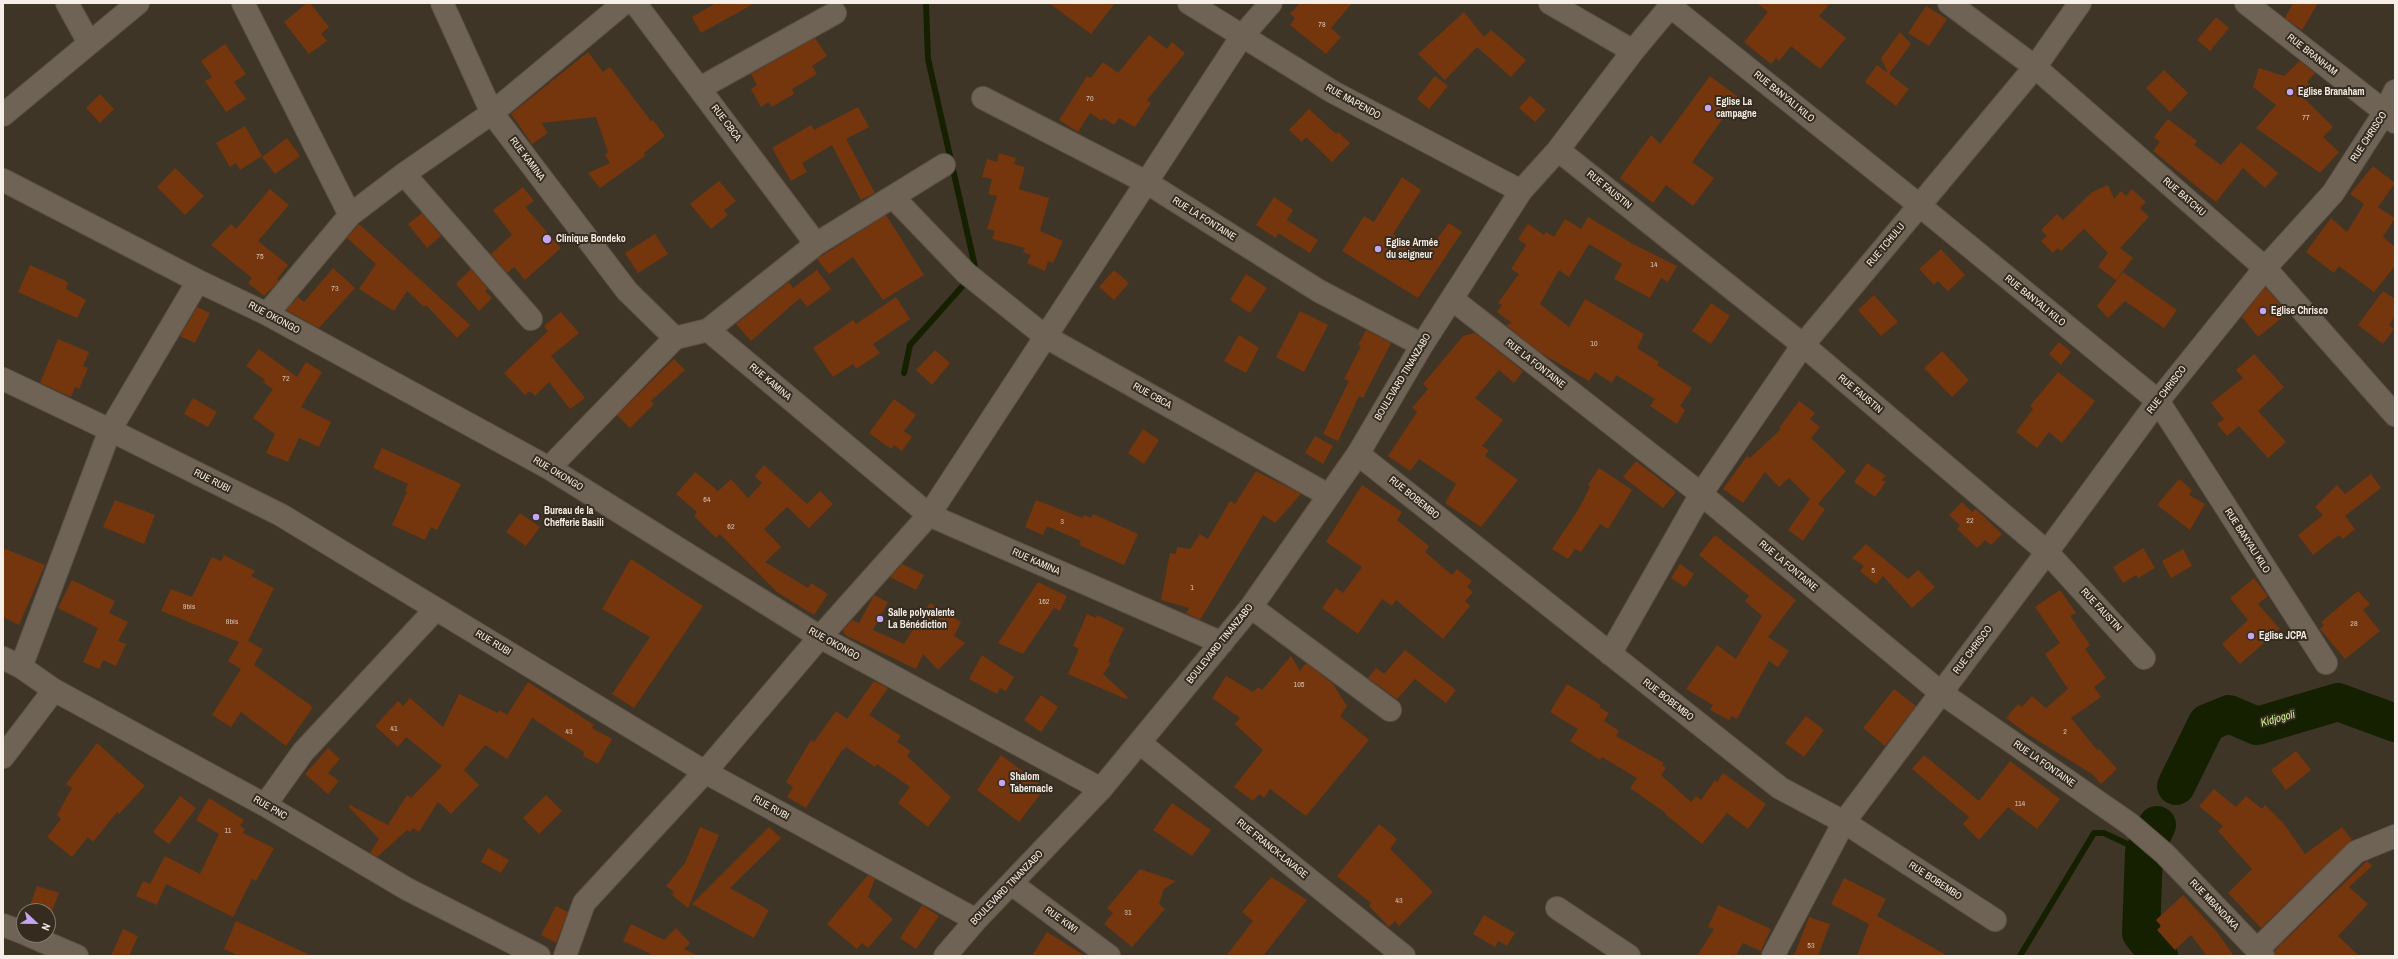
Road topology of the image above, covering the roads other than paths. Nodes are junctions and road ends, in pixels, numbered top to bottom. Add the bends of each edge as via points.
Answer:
1 (67, 3) edge
2 (138, 3) edge
3 (243, 3) edge
4 (442, 3) edge
5 (624, 3) edge
6 (635, 3) edge
7 (1189, 3) edge
8 (1272, 3) edge
9 (1550, 3) edge
10 (1949, 3) edge
11 (2080, 3) edge
12 (2246, 3) edge
13 (1671, 4) edge
14 (835, 13) dead end
15 (1242, 36) junction
16 (89, 43) junction
17 (1633, 51) junction
18 (2035, 67) junction
19 (700, 88) junction
20 (2395, 91) edge
21 (983, 98) dead end
22 (492, 113) junction
23 (3, 115) edge
24 (2390, 117) edge
25 (1558, 150) junction
26 (944, 165) dead end
27 (404, 174) junction
28 (3, 180) edge
29 (1146, 182) junction
30 (1521, 192) junction
31 (893, 197) junction
32 (1919, 205) junction
33 (350, 215) junction
34 (816, 244) junction
35 (2265, 268) junction
36 (198, 281) junction
37 (1452, 299) junction
38 (267, 314) junction
39 (531, 319) dead end
40 (708, 330) junction
41 (1046, 336) junction
42 (675, 338) junction
43 (1422, 345) junction
44 (1803, 345) junction
45 (3, 379) edge
46 (2158, 401) junction
47 (2395, 416) edge
48 (110, 430) junction
49 (1358, 454) junction
50 (549, 468) junction
51 (1702, 494) junction
52 (1328, 496) junction
53 (929, 515) junction
54 (2047, 552) junction
55 (1251, 607) junction
56 (436, 608) junction
57 (820, 637) junction
58 (1222, 643) junction
59 (1610, 654) junction
60 (2144, 658) dead end
61 (12, 663) edge
62 (2326, 663) dead end
63 (54, 690) junction
64 (1940, 692) junction
65 (1390, 710) dead end
66 (1140, 743) junction
67 (3, 757) edge
68 (705, 772) junction
69 (1101, 789) junction
70 (265, 805) junction
71 (1844, 822) junction
72 (2395, 836) edge
73 (2165, 854) joint
74 (1012, 884) junction
75 (1557, 908) dead end
76 (976, 920) junction
77 (1996, 920) dead end
78 (3, 925) edge
79 (16, 931) edge
80 (47, 943) edge
81 (2260, 953) edge
82 (77, 956) edge
83 (539, 956) edge
84 (565, 956) edge
85 (946, 956) edge
86 (1109, 956) edge
87 (1404, 956) edge
88 (1629, 956) edge
89 (1773, 956) edge

1 - 16 street
2 - 16 street
3 - 33 street
4 - 22 street, RUE KAMINA
5 - 22 street
6 - 19 street, RUE CBCA
7 - 15 street, RUE MAPENDO
8 - 15 street
9 - 17 street
10 - 18 street, RUE BATCHU
11 - 18 street, RUE TCHULU
12 - 24 street, RUE BRANHAM
13 - 17 street, BOULEVARD TINANZABO
13 - 32 street, RUE BANYALI KILO
14 - 19 street
15 - 29 street
15 - 30 street, RUE MAPENDO via 1333,92
16 - 23 street
17 - 25 street, BOULEVARD TINANZABO
18 - 32 street, RUE TCHULU
18 - 35 street, RUE BATCHU
19 - 34 street, RUE CBCA
20 - 24 street, RUE CHRISCO
21 - 29 street, RUE LA FONTAINE
22 - 27 street
22 - 42 street, RUE KAMINA via 627,291
24 - 35 street, RUE CHRISCO via 2333,193
25 - 30 street, BOULEVARD TINANZABO
25 - 44 street, RUE FAUSTIN
26 - 31 street
27 - 33 street
27 - 39 street
28 - 36 street, RUE OKONGO
29 - 41 street
29 - 43 street, RUE LA FONTAINE via 1320,291
30 - 37 street, BOULEVARD TINANZABO
31 - 34 street
31 - 41 street, RUE CBCA via 974,280
32 - 44 street, RUE TCHULU
32 - 46 street, RUE BANYALI KILO
33 - 38 street
34 - 40 street
35 - 46 street, RUE CHRISCO
35 - 47 street, RUE BATCHU
36 - 38 street, RUE OKONGO
36 - 48 street
37 - 43 street, BOULEVARD TINANZABO
37 - 51 street, RUE LA FONTAINE
38 - 50 street, RUE OKONGO
40 - 42 street
40 - 53 street, RUE KAMINA
41 - 52 street, RUE CBCA
41 - 53 street
42 - 50 street
43 - 49 street, BOULEVARD TINANZABO
44 - 51 street, RUE TCHULU
44 - 54 street, RUE FAUSTIN
45 - 48 street, RUE RUBI
46 - 54 street, RUE CHRISCO
46 - 62 street, RUE BANYALI KILO
48 - 56 street, RUE RUBI via 281,515
48 - 61 street
49 - 52 street, BOULEVARD TINANZABO
49 - 59 street, RUE BOBEMBO
50 - 57 street, RUE OKONGO
51 - 59 street, RUE TCHULU
51 - 64 street, RUE LA FONTAINE
52 - 55 street, BOULEVARD TINANZABO
53 - 57 street
53 - 58 street, RUE KAMINA
54 - 60 street, RUE FAUSTIN
54 - 64 street, RUE CHRISCO
55 - 58 street, BOULEVARD TINANZABO
55 - 65 street
56 - 68 street, RUE RUBI
56 - 70 street via 302,752
57 - 68 street
57 - 69 street, RUE OKONGO
58 - 66 street, BOULEVARD TINANZABO
59 - 71 street, RUE BOBEMBO via 1780,788
61 - 63 street, RUE PNC
63 - 67 street
63 - 70 street, RUE PNC
64 - 71 street, RUE CHRISCO
64 - 73 street, RUE LA FONTAINE via 2130,824
66 - 69 street, BOULEVARD TINANZABO
66 - 87 street, RUE FRANCK-LAVAGE
68 - 76 street, RUE RUBI
68 - 84 street via 584,903
69 - 74 street, BOULEVARD TINANZABO
70 - 83 street, RUE PNC via 407,889
71 - 77 street, RUE BOBEMBO
71 - 89 street, RUE CHRISCO
72 - 81 street via 2356,852
73 - 81 street, RUE MBANDAKA
74 - 76 street, BOULEVARD TINANZABO
74 - 86 street, RUE KIWI
75 - 88 street
76 - 85 street, BOULEVARD TINANZABO
78 - 79 street
80 - 82 street

